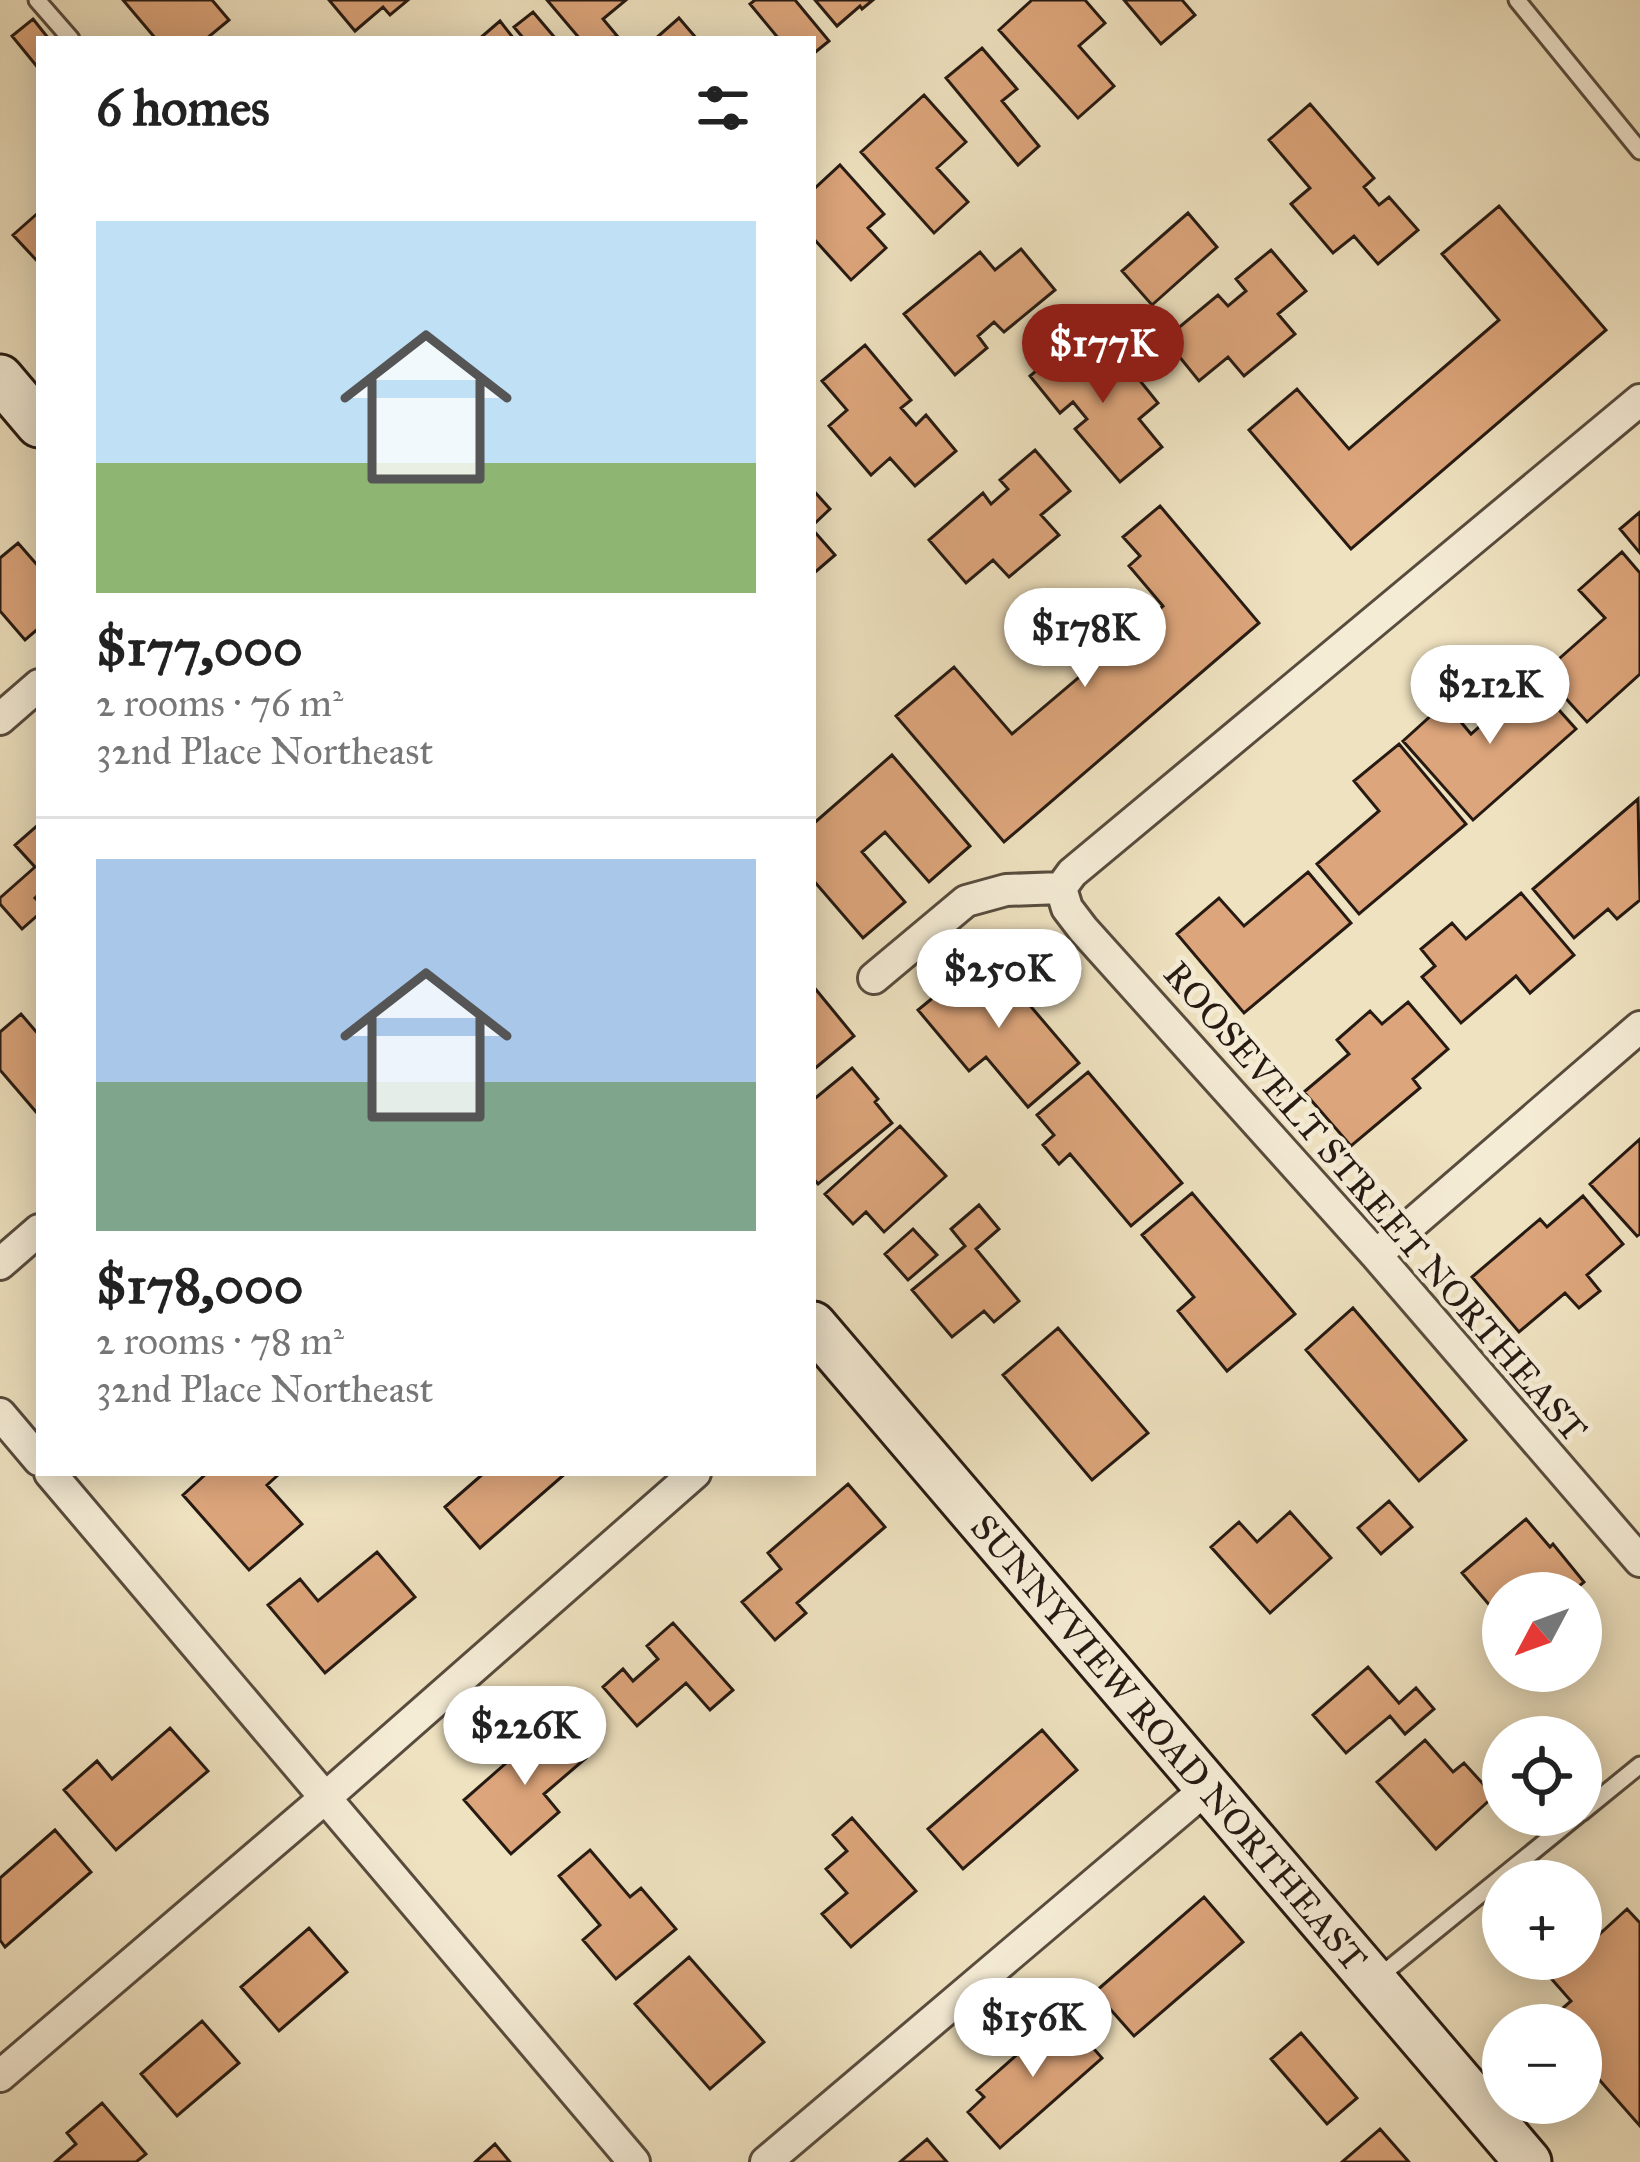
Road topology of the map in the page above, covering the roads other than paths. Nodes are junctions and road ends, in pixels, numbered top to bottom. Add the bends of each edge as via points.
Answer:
1 (37, 0) edge
2 (1517, 0) edge
3 (68, 36) edge
4 (1640, 151) edge
5 (0, 378) edge
6 (1640, 400) edge
7 (36, 420) edge
8 (36, 688) edge
9 (0, 718) edge
10 (1061, 888) junction
11 (874, 978) dead end
12 (1640, 1028) edge
13 (36, 1234) edge
14 (1376, 1256) junction
15 (0, 1264) edge
16 (820, 1348) edge
17 (0, 1414) edge
18 (36, 1456) edge
19 (53, 1476) edge
20 (692, 1476) edge
21 (1640, 1561) edge
22 (1640, 1765) edge
23 (1207, 1788) junction
24 (1602, 1796) edge
25 (325, 1798) junction
26 (1553, 1836) edge
27 (1373, 1982) junction
28 (0, 2076) edge
29 (634, 2162) edge
30 (766, 2162) edge
31 (1528, 2162) edge

1 - 3 lane
2 - 4 lane
5 - 7 main road
6 - 10 street
8 - 9 street
10 - 11 street via 966,901
10 - 14 street, ROOSEVELT STREET NORTHEAST via 1083,929
12 - 14 street
13 - 15 street
14 - 21 street, ROOSEVELT STREET NORTHEAST
16 - 23 main road, SUNNYVIEW ROAD NORTHEAST
17 - 18 street
19 - 25 street
20 - 25 street
22 - 24 lane
23 - 27 main road, SUNNYVIEW ROAD NORTHEAST
23 - 30 street
25 - 28 street
25 - 29 street
26 - 27 lane
27 - 31 main road, SUNNYVIEW ROAD NORTHEAST

